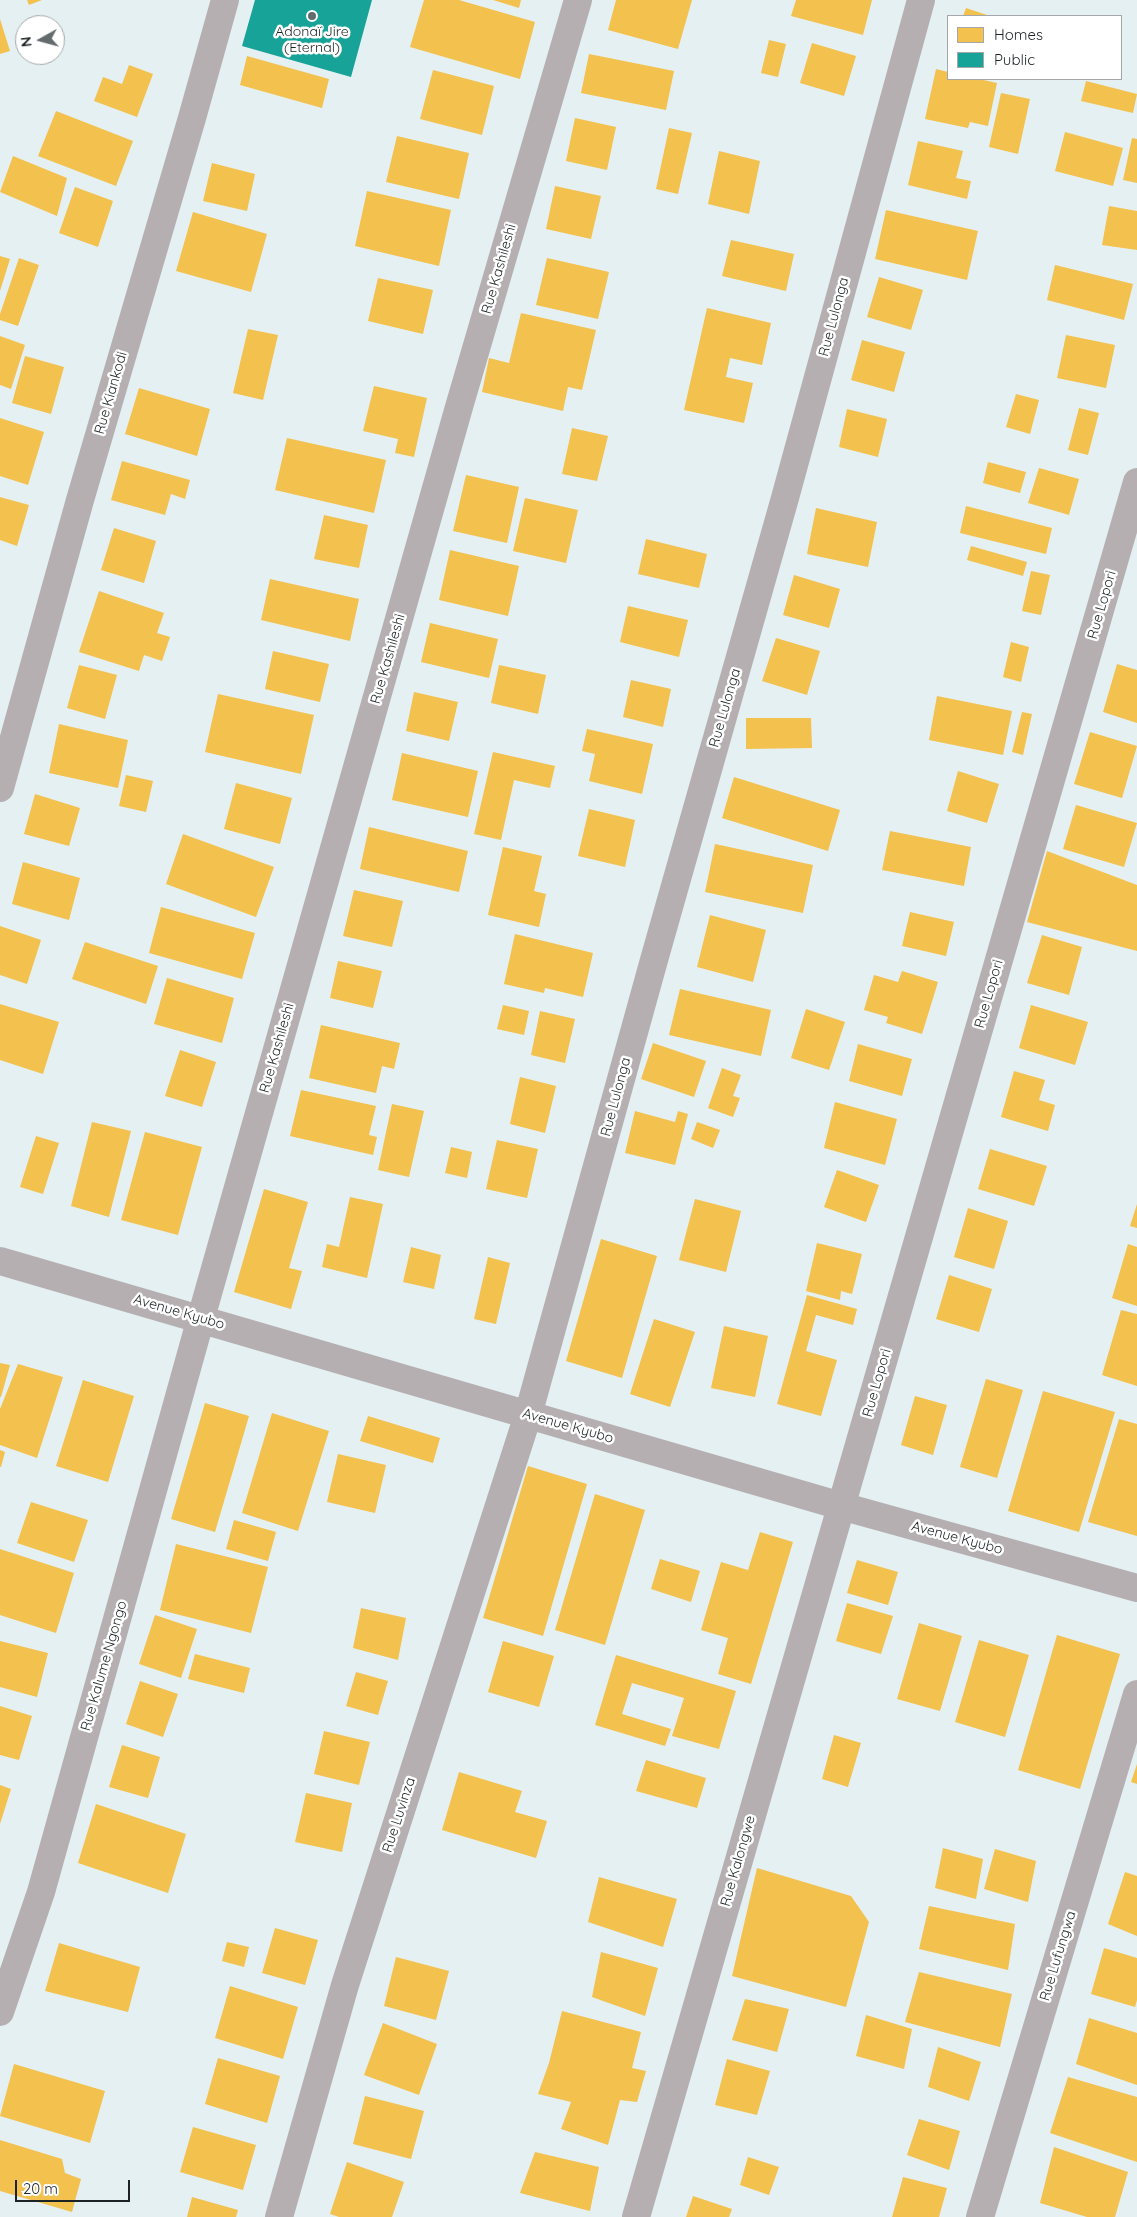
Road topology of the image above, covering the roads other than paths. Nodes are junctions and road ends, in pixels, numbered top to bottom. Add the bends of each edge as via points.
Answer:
1 (225, 0) edge
2 (578, 0) edge
3 (921, 0) edge
4 (1137, 482) edge
5 (0, 788) edge
6 (0, 1261) edge
7 (201, 1318) junction
8 (528, 1415) junction
9 (841, 1506) junction
10 (1137, 1588) edge
11 (1137, 1694) edge
12 (0, 2012) edge
13 (279, 2217) edge
14 (636, 2217) edge
15 (980, 2217) edge

1 - 5 street, Rue Kiankodi
2 - 7 street, Rue Kashileshi via 453,427
3 - 8 street, Rue Lulonga
4 - 9 street, Rue Lopori
6 - 7 street, Avenue Kyubo
7 - 8 street, Avenue Kyubo
7 - 12 street, Rue Kalume Ngongo via 41,1892
8 - 9 street, Avenue Kyubo
8 - 13 street, Rue Luvinza via 345,1985
9 - 10 street, Avenue Kyubo
9 - 14 street, Rue Kalongwe
11 - 15 street, Rue Lufungwa

